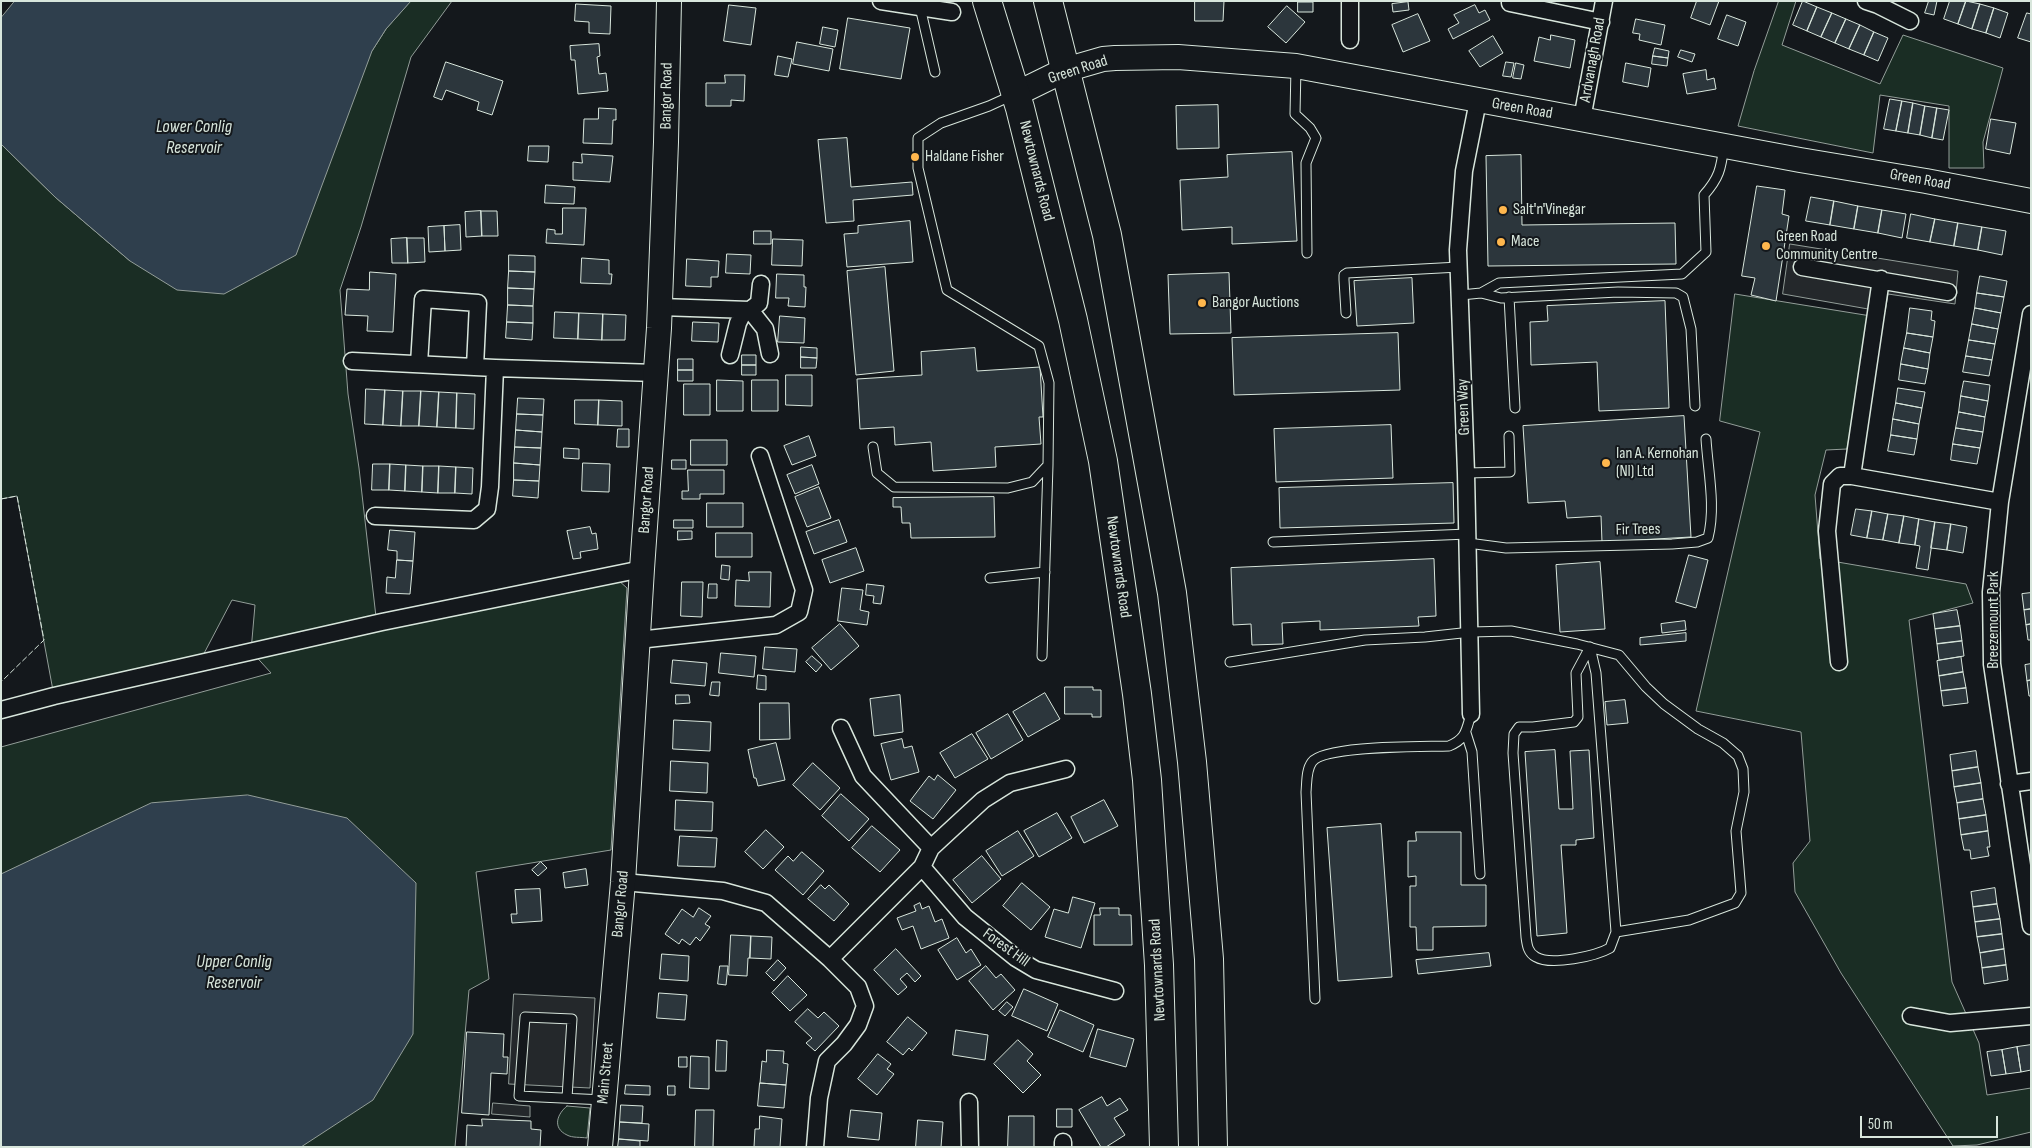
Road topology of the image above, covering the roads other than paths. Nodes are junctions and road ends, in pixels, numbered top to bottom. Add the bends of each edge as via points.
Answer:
1 (669, 1) edge
2 (881, 1) edge
3 (987, 1) edge
4 (1048, 1) edge
5 (1350, 1) edge
6 (1604, 1) edge
7 (1875, 2) edge
8 (1510, 4) dead end
9 (920, 8) junction
10 (952, 12) dead end
11 (1910, 21) dead end
12 (1601, 22) junction
13 (1350, 40) dead end
14 (1296, 66) junction
15 (1066, 70) junction
16 (935, 72) dead end
17 (1016, 94) junction
18 (1478, 101) junction
19 (1582, 119) junction
20 (1724, 146) junction
21 (2031, 201) edge
22 (1307, 253) dead end
23 (1802, 267) dead end
24 (1459, 268) junction
25 (1881, 279) junction
26 (761, 284) dead end
27 (1948, 292) dead end
28 (1481, 293) junction
29 (1461, 295) junction
30 (1510, 297) junction
31 (660, 308) junction
32 (747, 310) junction
33 (1346, 313) dead end
34 (2031, 314) edge
35 (770, 354) dead end
36 (730, 355) dead end
37 (2027, 357) edge
38 (352, 361) dead end
39 (419, 364) junction
40 (475, 367) junction
41 (495, 368) junction
42 (656, 373) junction
43 (1695, 406) dead end
44 (1515, 408) dead end
45 (1509, 436) dead end
46 (1706, 439) dead end
47 (873, 447) dead end
48 (760, 456) dead end
49 (1048, 465) junction
50 (1466, 473) junction
51 (1852, 476) junction
52 (2000, 502) junction
53 (375, 516) dead end
54 (1468, 539) junction
55 (1272, 542) dead end
56 (642, 569) junction
57 (1045, 572) junction
58 (990, 578) dead end
59 (1471, 632) junction
60 (638, 640) junction
61 (1590, 647) junction
62 (1042, 656) dead end
63 (1230, 662) dead end
64 (1839, 662) dead end
65 (1, 710) edge
66 (1471, 714) joint
67 (842, 728) dead end
68 (1466, 733) junction
69 (1066, 769) dead end
70 (2031, 781) edge
71 (2009, 784) junction
72 (932, 848) junction
73 (922, 867) junction
74 (1480, 874) dead end
75 (622, 882) junction
76 (2031, 926) edge
77 (1616, 932) junction
78 (830, 958) junction
79 (1115, 991) dead end
80 (613, 999) joint
81 (1314, 999) dead end
82 (1911, 1016) dead end
83 (2031, 1016) edge
84 (566, 1098) junction
85 (604, 1100) junction
86 (969, 1102) dead end
87 (600, 1147) edge
88 (815, 1147) edge
89 (970, 1147) edge
90 (1164, 1147) edge
91 (1213, 1147) edge

1 - 31 street, Bangor Road
2 - 9 street
3 - 17 highway, Newtownards Road
4 - 15 highway
5 - 13 street
6 - 12 street, Ardvanagh Road
7 - 11 street
8 - 12 street
9 - 10 street
9 - 16 lane
12 - 19 street, Ardvanagh Road
14 - 15 street, Green Road via 1178,57 1116,58
14 - 18 street, Green Road
14 - 22 lane via 1295,114 1316,138 1306,163
15 - 17 street, Green Road
15 - 91 highway via 1107,235 1172,593 1192,762 1209,959
17 - 49 lane via 940,123 918,138 918,168 947,290 1040,346 1049,383
17 - 90 highway, Newtownards Road via 1073,320 1103,461 1138,694 1159,965
18 - 19 street, Green Road
18 - 24 street, Green Way via 1464,171
19 - 20 street, Green Road
20 - 21 street, Green Road
20 - 28 lane via 1721,170 1716,182 1704,195 1706,252 1682,274 1499,283
23 - 25 street
24 - 29 street, Green Way
24 - 33 lane via 1347,273 1344,275
25 - 27 street
25 - 51 street
26 - 32 street via 759,303
28 - 29 lane
28 - 30 lane
29 - 50 street, Green Way
30 - 43 lane via 1676,292 1683,297 1691,329
30 - 44 lane
31 - 32 street
31 - 42 street, Bangor Road
32 - 35 street via 764,329
32 - 36 street via 738,323
34 - 37 street, Breezemount Park
37 - 52 street, Breezemount Park
38 - 39 street
39 - 40 street
39 - 40 street via 423,299 478,303
40 - 41 street
41 - 42 street
41 - 53 street via 487,509 474,520
42 - 56 street, Bangor Road
45 - 50 lane via 1510,472
46 - 54 lane, Fir Trees via 1711,503 1708,538 1672,544 1506,548
47 - 49 lane via 877,473 894,487 1008,488 1032,482
48 - 60 street via 804,590 799,612 776,625
49 - 57 lane
50 - 54 street, Green Way
51 - 52 street
51 - 64 street via 1840,476 1832,484 1828,531
52 - 71 street, Breezemount Park via 1991,592 1992,664
54 - 55 lane
54 - 59 street, Green Way
56 - 60 street, Bangor Road
56 - 65 street via 382,622
57 - 58 lane
57 - 62 lane
59 - 61 lane via 1510,631
59 - 63 lane via 1425,638 1365,640
59 - 66 street, Green Way
60 - 75 street, Bangor Road
61 - 77 lane via 1596,674
61 - 77 lane via 1619,654 1664,704 1738,756 1744,769 1744,792 1736,831 1741,893 1735,903 1689,920
61 - 77 lane via 1576,673 1578,717 1574,722 1518,727 1514,734 1528,950 1543,960 1600,953 1610,948
66 - 68 lane
67 - 72 street via 863,776
68 - 74 lane via 1472,752
68 - 81 lane via 1459,742 1449,746 1364,749 1323,754 1313,761 1308,771 1306,792
69 - 72 street via 1010,783 982,800
70 - 71 street
71 - 76 street, Breezemount Park
72 - 73 street
73 - 78 street
73 - 79 street, Forest Hill via 965,917 1016,958 1036,970
75 - 78 street via 723,891 766,903
75 - 80 street, Bangor Road
78 - 88 street via 858,987 865,1006 858,1025 827,1061 819,1098
80 - 85 street, Main Street
82 - 83 street via 1950,1023
84 - 84 lane via 519,1096 525,1017 572,1019
84 - 85 lane
85 - 87 street, Main Street
86 - 89 street

